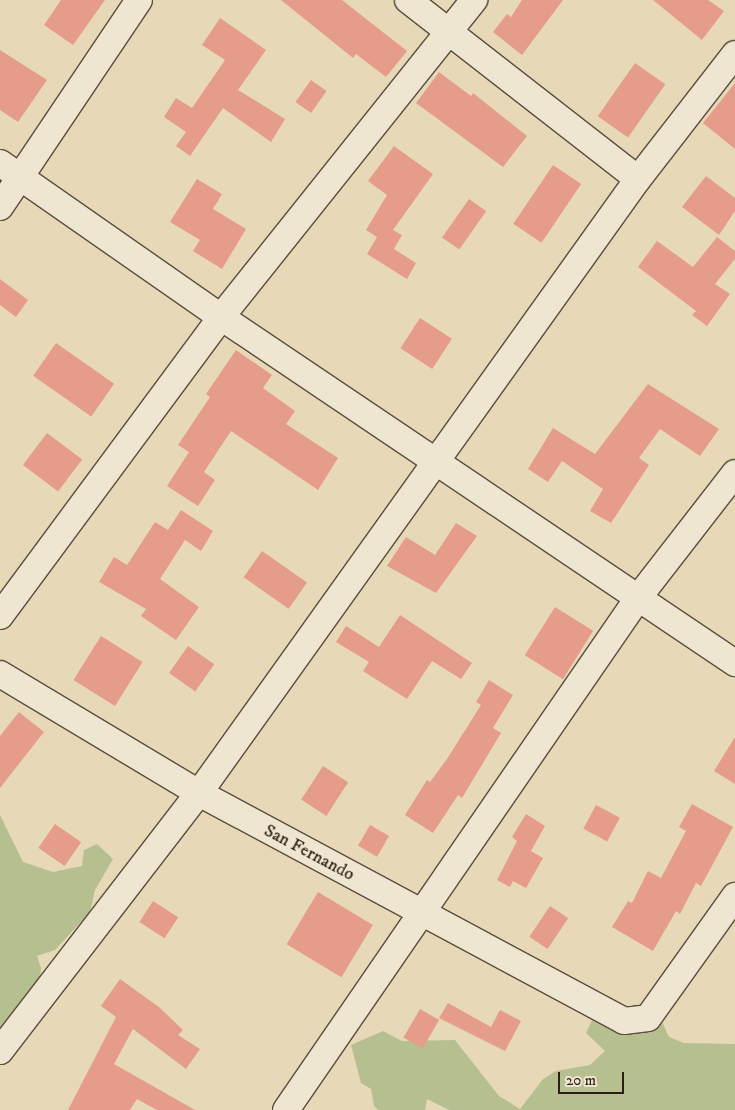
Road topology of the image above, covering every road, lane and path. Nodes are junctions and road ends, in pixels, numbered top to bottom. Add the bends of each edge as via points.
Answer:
1 (138, 0) edge
2 (408, 0) edge
3 (474, 0) edge
4 (450, 30) junction
5 (735, 54) edge
6 (0, 163) edge
7 (21, 178) junction
8 (638, 180) junction
9 (0, 207) edge
10 (221, 317) junction
11 (435, 462) junction
12 (735, 472) edge
13 (638, 598) junction
14 (0, 616) edge
15 (735, 663) edge
16 (0, 674) edge
17 (199, 793) junction
18 (735, 896) edge
19 (421, 914) junction
20 (0, 1051) edge
21 (286, 1110) edge

1 - 7 street
2 - 4 street
3 - 4 street
4 - 8 street
4 - 10 street
5 - 8 street
6 - 7 street
7 - 9 street
7 - 10 street
8 - 11 street
10 - 11 street
10 - 14 street
11 - 13 street
11 - 17 street
12 - 13 street
13 - 15 street
13 - 19 street
16 - 17 street, San Fernando
17 - 19 street, San Fernando
17 - 20 street
18 - 19 street, San Fernando via 648,1018 624,1021
19 - 21 street

